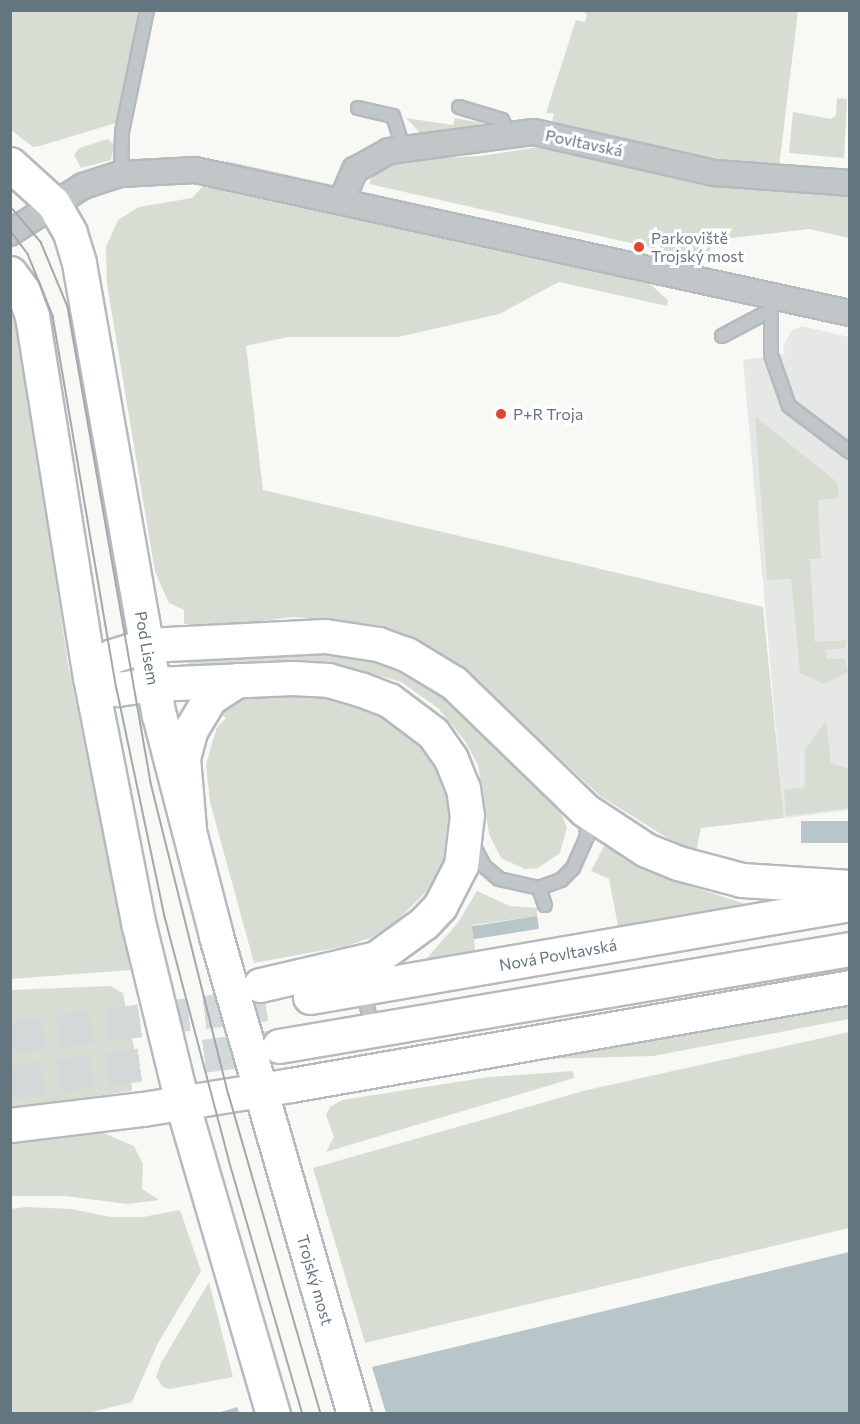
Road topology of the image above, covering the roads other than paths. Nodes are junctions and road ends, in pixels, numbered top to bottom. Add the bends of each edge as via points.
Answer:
1 (147, 10) edge
2 (459, 107) dead end
3 (358, 108) dead end
4 (510, 136) junction
5 (404, 149) junction
6 (10, 164) edge
7 (121, 174) junction
8 (849, 183) edge
9 (342, 200) junction
10 (53, 204) junction
11 (10, 233) edge
12 (10, 273) edge
13 (771, 302) junction
14 (849, 313) edge
15 (722, 336) dead end
16 (849, 452) edge
17 (147, 645) junction
18 (90, 677) junction
19 (238, 680) junction
20 (154, 684) junction
21 (585, 810) junction
22 (467, 815) junction
23 (189, 830) junction
24 (849, 887) edge
25 (539, 888) junction
26 (849, 904) edge
27 (544, 905) dead end
28 (849, 949) edge
29 (849, 987) edge
30 (363, 988) junction
31 (373, 1031) junction
32 (279, 1046) tunnel mouth
33 (259, 1089) junction
34 (182, 1103) junction
35 (10, 1125) edge
36 (276, 1146) joint
37 (273, 1413) edge
38 (354, 1413) edge

1 - 7 lane via 122,132
2 - 4 lane via 502,120
3 - 5 lane via 393,116
4 - 5 street, Povltavská
4 - 8 street, Povltavská via 534,132 715,173
5 - 9 street, Povltavská via 389,151 355,170
6 - 10 main road, Pod Lisem
7 - 9 street via 195,170
7 - 10 street via 83,186
9 - 13 street
10 - 11 street
10 - 17 main road, Pod Lisem via 70,233 79,263
12 - 18 main road via 23,291 32,316
13 - 14 street
13 - 15 lane
13 - 16 lane via 771,355 789,406
17 - 18 main road via 112,656
17 - 20 main road, Pod Lisem
17 - 21 main road via 325,636 369,642 406,654 454,683 485,710
18 - 20 main road via 117,689
18 - 34 main road via 139,926
19 - 20 main road
19 - 22 main road via 328,680 389,700 433,734 451,759 463,788
19 - 23 main road via 210,698 190,731 183,758
20 - 23 main road, Pod Lisem
21 - 24 main road via 646,850 712,874 773,885
21 - 25 lane via 587,837 583,853 561,880
22 - 25 lane via 473,847 484,866 499,879
22 - 30 main road, Nová Povltavská via 461,865 451,887 440,906 402,943 376,958 263,994
23 - 33 main road, Pod Lisem
25 - 27 lane
26 - 30 main road, Nová Povltavská
28 - 31 main road
29 - 33 main road
30 - 31 lane
31 - 32 main road
33 - 34 main road
33 - 36 main road, Pod Lisem
34 - 35 main road
34 - 37 main road
36 - 38 main road, Trojský most

